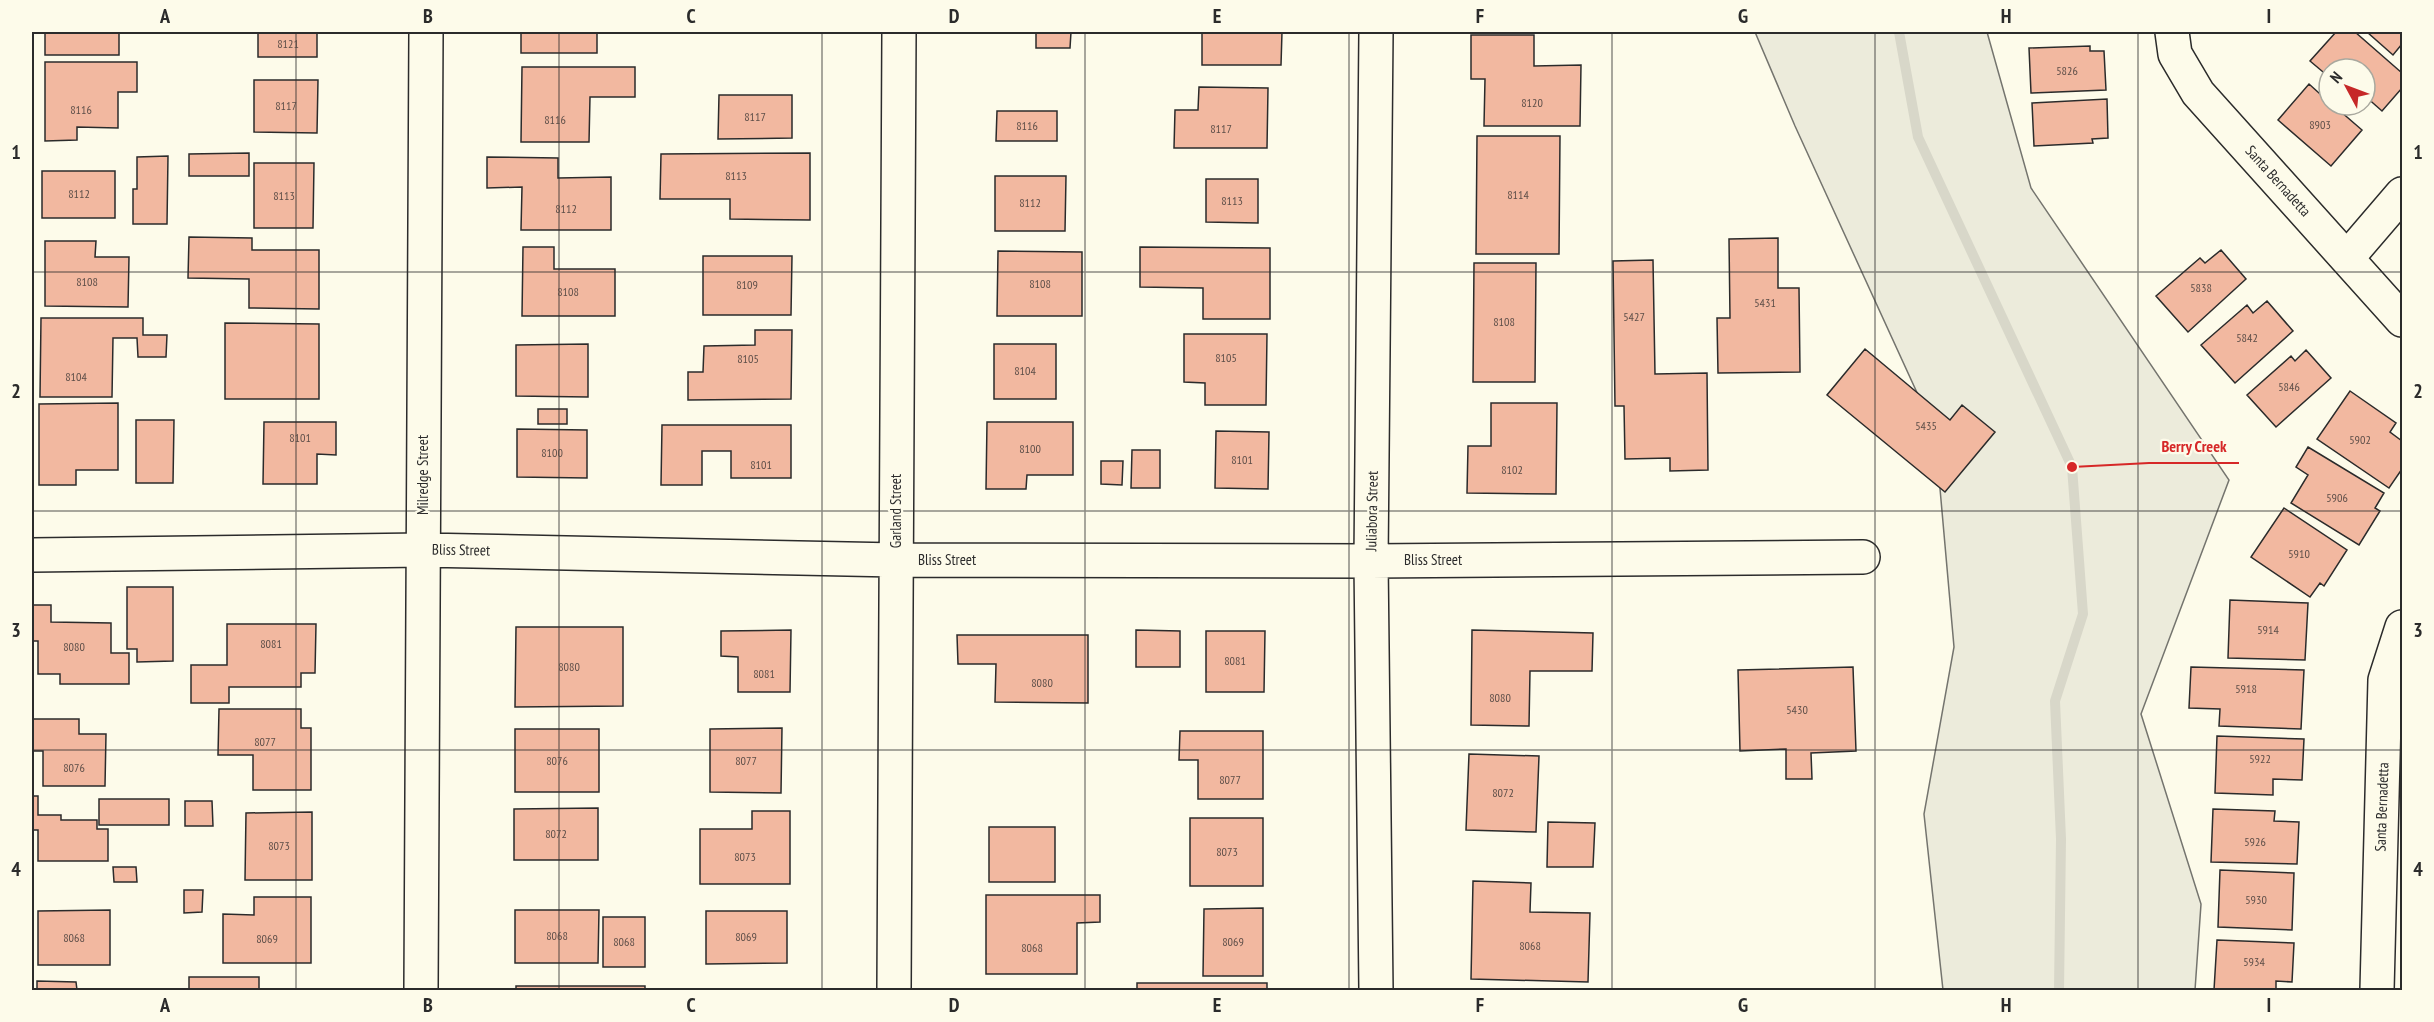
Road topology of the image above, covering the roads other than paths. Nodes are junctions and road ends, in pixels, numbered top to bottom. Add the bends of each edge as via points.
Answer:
1 (426, 32) edge
2 (899, 32) edge
3 (1376, 32) edge
4 (2172, 32) edge
5 (2403, 194) edge
6 (2348, 257) junction
7 (2403, 320) edge
8 (423, 549) junction
9 (32, 555) edge
10 (1863, 557) dead end
11 (896, 560) junction
12 (1371, 561) junction
13 (2403, 627) edge
14 (421, 990) edge
15 (894, 990) edge
16 (1376, 990) edge
17 (2377, 990) edge

1 - 8 street, Milredge Street
2 - 11 street, Garland Street
3 - 12 street, Juliabora Street
4 - 6 street, Santa Bernadetta via 2175,54 2198,93
5 - 6 street
6 - 7 street, Santa Bernadetta
8 - 9 street, Bliss Street
8 - 11 street, Bliss Street
8 - 14 street, Milredge Street
10 - 12 street, Bliss Street
11 - 12 street, Bliss Street
11 - 15 street, Garland Street
12 - 16 street, Juliabora Street
13 - 17 street, Santa Bernadetta via 2385,680

